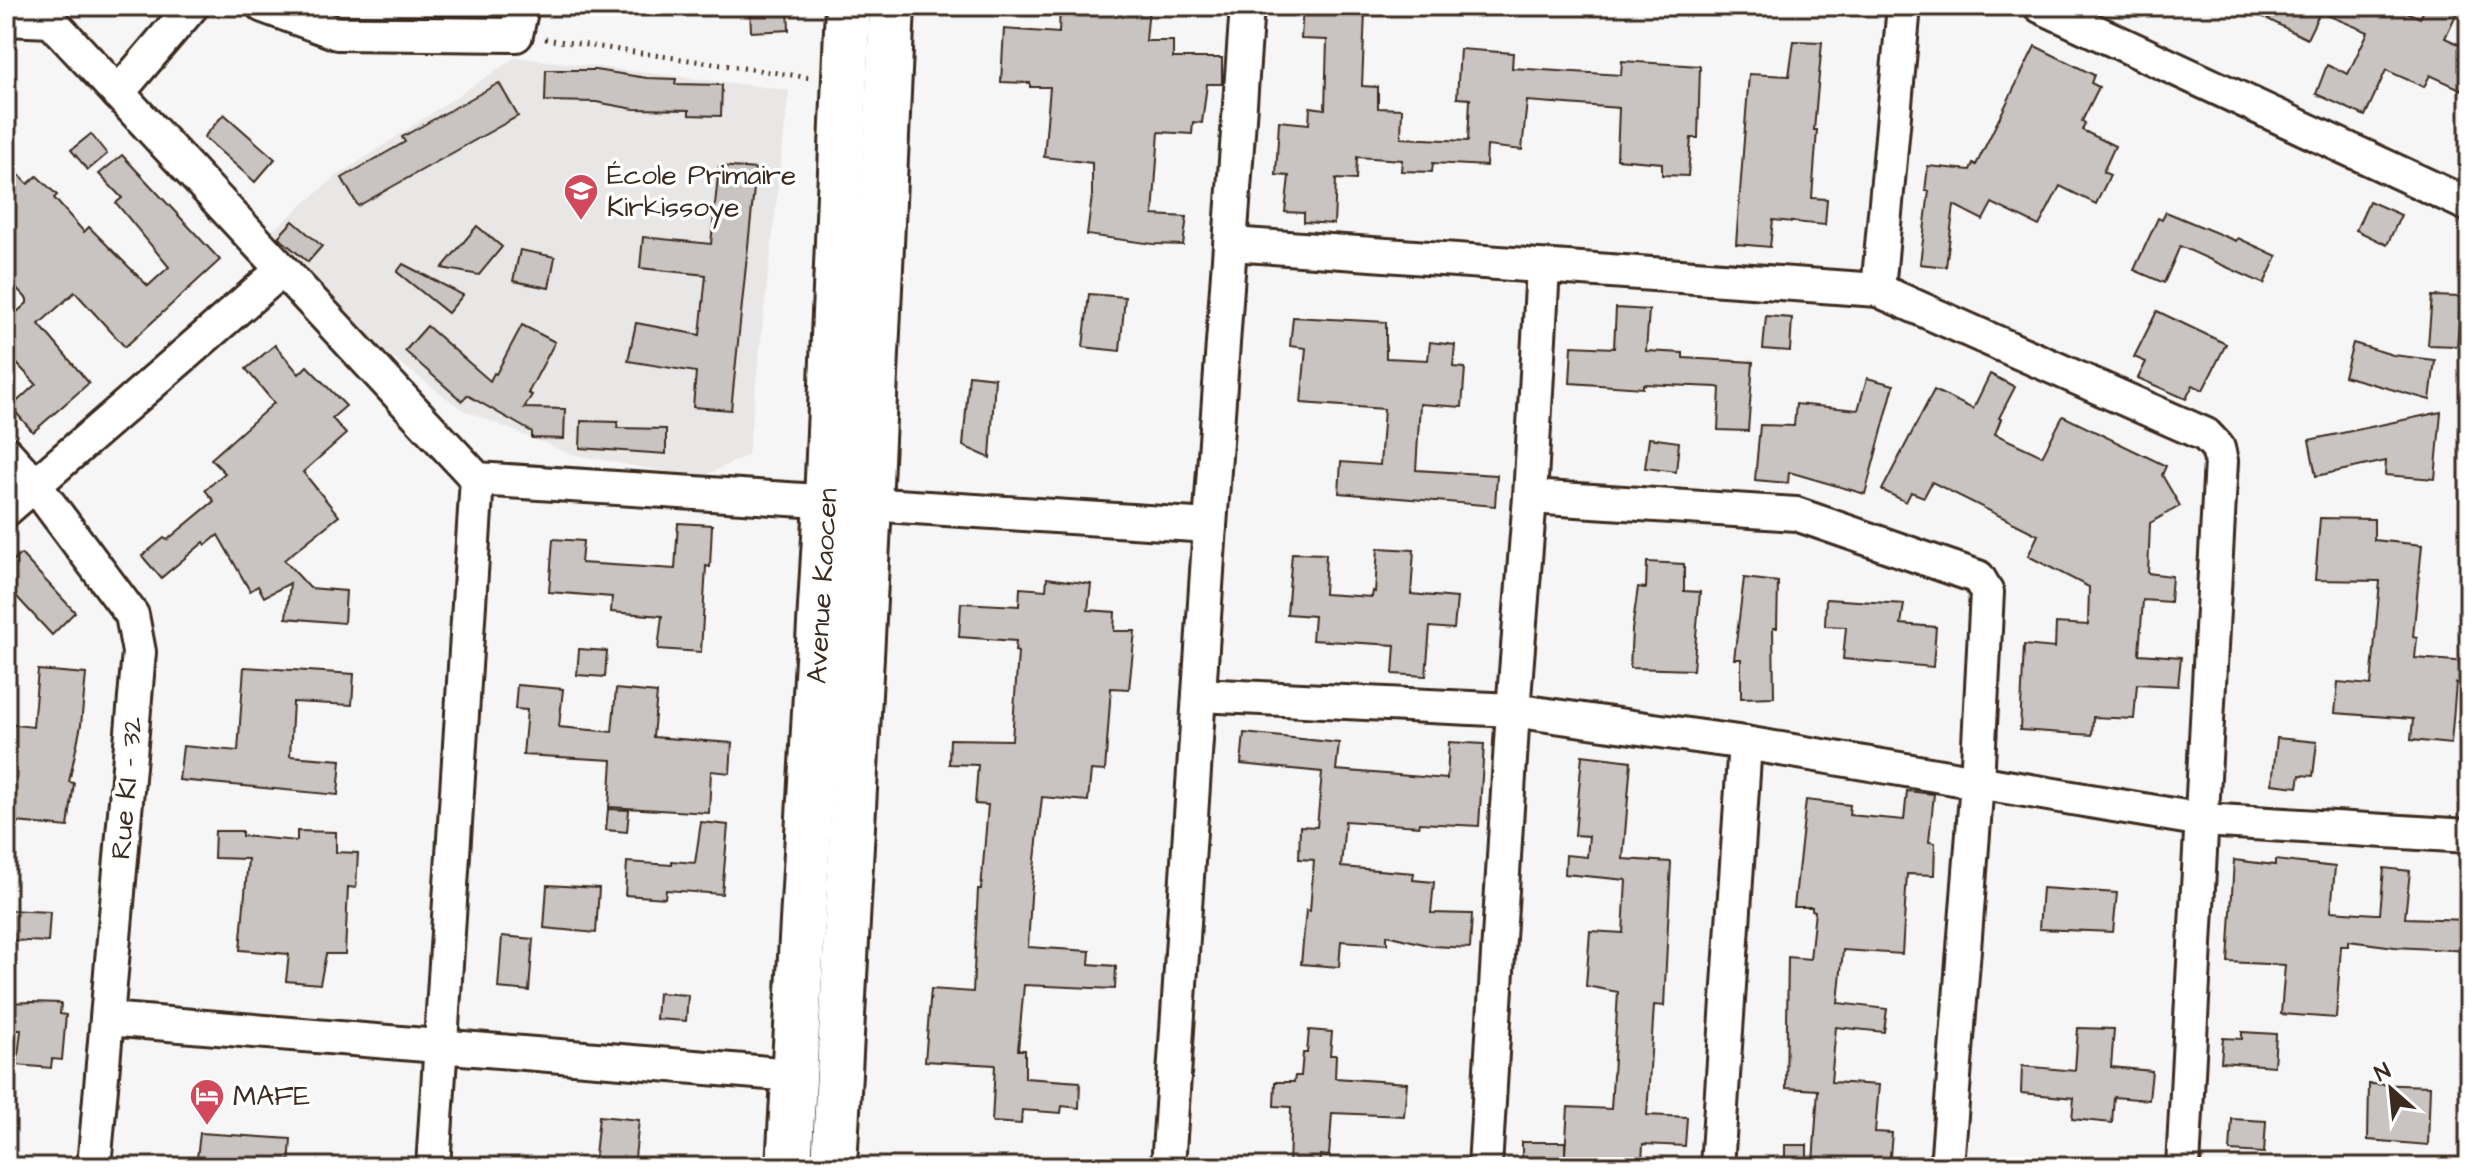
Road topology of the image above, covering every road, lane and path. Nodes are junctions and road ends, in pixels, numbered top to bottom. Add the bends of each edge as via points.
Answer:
1 (192, 6) edge
2 (263, 6) edge
3 (848, 6) edge
4 (892, 6) edge
5 (1247, 6) edge
6 (1904, 6) edge
7 (2040, 6) edge
8 (52, 14) edge
9 (6, 19) edge
10 (519, 21) edge
11 (844, 83) junction
12 (118, 93) junction
13 (2469, 205) edge
14 (1231, 244) junction
15 (1543, 268) junction
16 (282, 270) junction
17 (1878, 290) junction
18 (6, 453) edge
19 (477, 479) junction
20 (35, 485) junction
21 (1530, 497) junction
22 (848, 503) junction
23 (6, 510) edge
24 (1210, 526) junction
25 (1199, 695) junction
26 (1513, 710) junction
27 (1745, 743) junction
28 (1977, 782) junction
29 (2203, 820) junction
30 (2469, 836) edge
31 (107, 1019) junction
32 (441, 1048) junction
33 (793, 1075) junction
34 (94, 1167) edge
35 (433, 1167) edge
36 (789, 1167) edge
37 (834, 1167) edge
38 (1168, 1167) edge
39 (1485, 1167) edge
40 (1717, 1167) edge
41 (1947, 1167) edge
42 (2183, 1167) edge

1 - 12 street
2 - 10 street via 337,33
3 - 11 highway, Avenue Kaocen
4 - 22 highway, Avenue Kaocen
5 - 14 street
6 - 17 street
7 - 13 street
8 - 9 street
8 - 12 street
10 - 11 path
11 - 22 highway, Avenue Kaocen
12 - 16 street
14 - 15 street
14 - 24 street
15 - 17 street
15 - 21 street
16 - 19 street
16 - 20 street
17 - 29 street via 2206,435 2218,448
18 - 20 street, Rue KI - 32
19 - 22 street
19 - 32 street
20 - 23 street
20 - 31 street, Rue KI - 32 via 132,615 137,633
21 - 26 street
21 - 28 street via 1796,514 1978,577 1987,592
22 - 24 street
22 - 33 highway, Avenue Kaocen
22 - 37 highway, Avenue Kaocen
24 - 25 street
25 - 26 street
25 - 38 street
26 - 27 street
26 - 39 street
27 - 28 street
27 - 40 street
28 - 29 street
28 - 41 street
29 - 30 street
29 - 42 street
31 - 32 street
31 - 34 street, Rue KI - 32
32 - 33 street
32 - 35 street
33 - 36 highway, Avenue Kaocen

